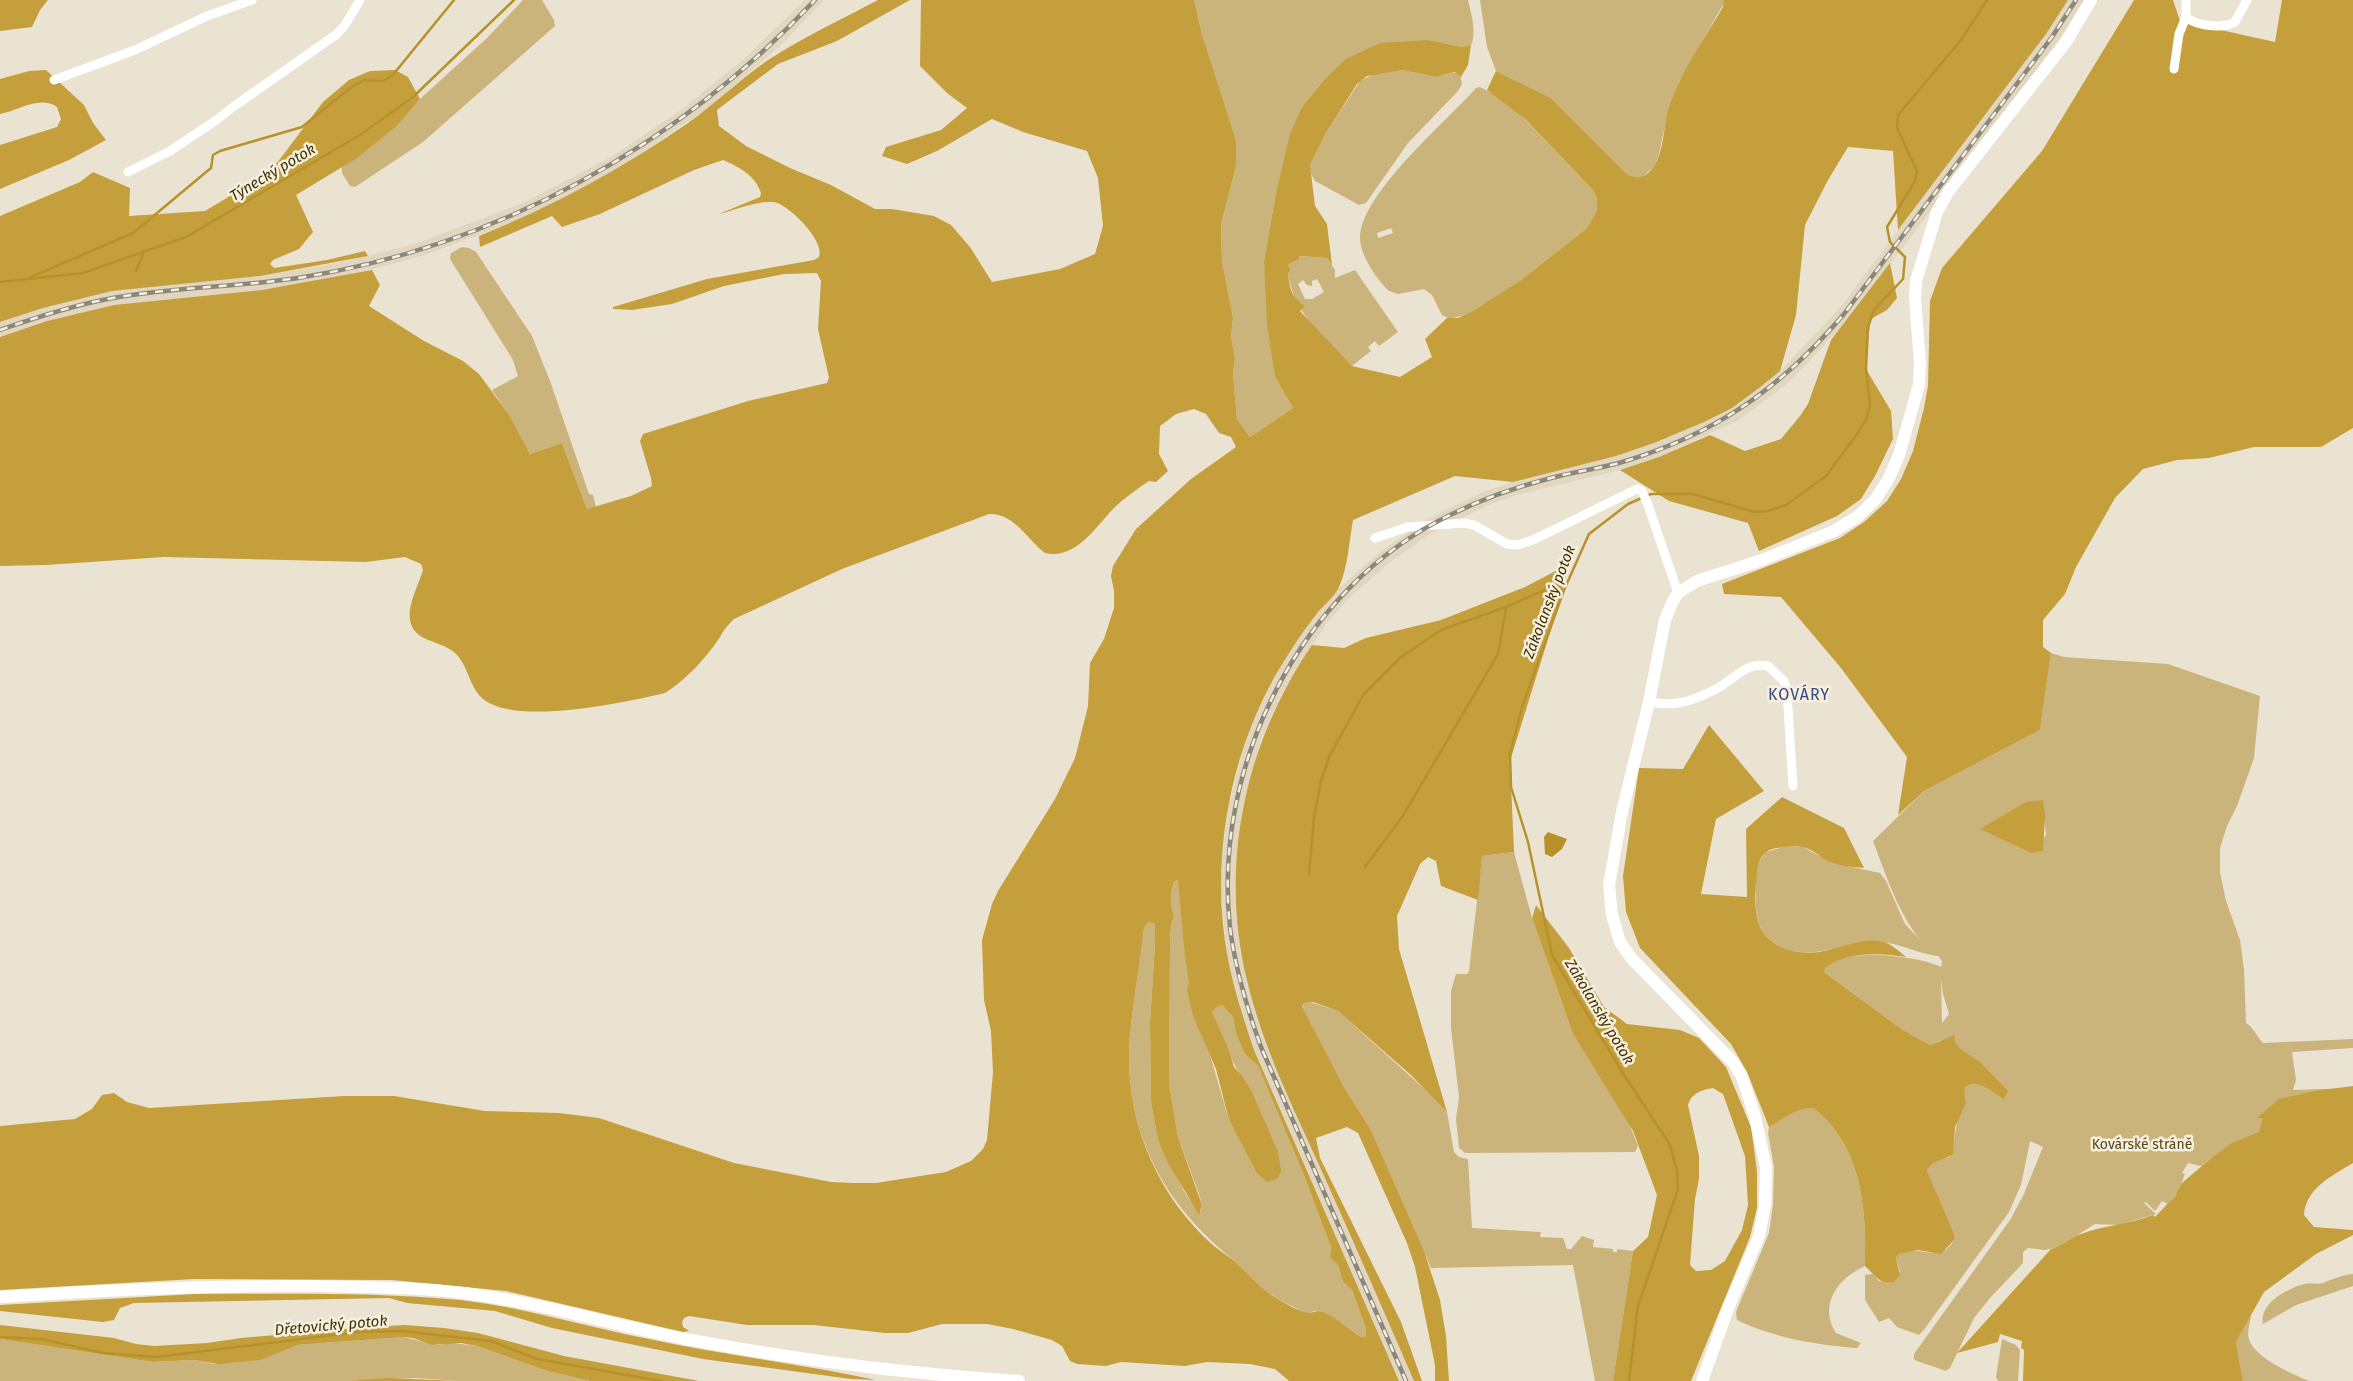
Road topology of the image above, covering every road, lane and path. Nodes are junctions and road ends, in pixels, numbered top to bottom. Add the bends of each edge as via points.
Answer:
1 (252, 0) edge
2 (360, 0) edge
3 (2092, 0) edge
4 (2186, 0) edge
5 (2247, 0) edge
6 (2186, 17) junction
7 (2174, 69) dead end
8 (54, 80) dead end
9 (128, 172) dead end
10 (1374, 538) dead end
11 (1678, 593) junction
12 (1649, 702) junction
13 (1793, 786) dead end
14 (0, 1297) edge
15 (1020, 1381) edge
16 (1702, 1381) edge

1 - 8 street via 207,16 135,50
2 - 9 street via 337,34 170,151
3 - 11 main road via 2066,42 1948,192 1938,212 1916,281 1920,363 1917,393 1899,455 1875,500 1834,531 1762,560 1697,581
4 - 6 street
5 - 6 street via 2230,26 2191,21
6 - 7 street via 2179,34
10 - 11 street via 1408,527 1464,523 1474,525 1507,544 1517,544 1533,540 1637,489 1642,491 1648,505
11 - 12 main road via 1665,620
12 - 13 street via 1667,705 1685,702 1716,689 1749,666 1768,666 1784,681 1787,692
12 - 16 main road via 1626,790 1610,870 1608,895 1615,928 1632,959 1737,1068 1754,1112 1766,1167 1765,1205 1759,1236
14 - 15 main road via 194,1286 392,1287 504,1298 696,1341 844,1365 909,1374

